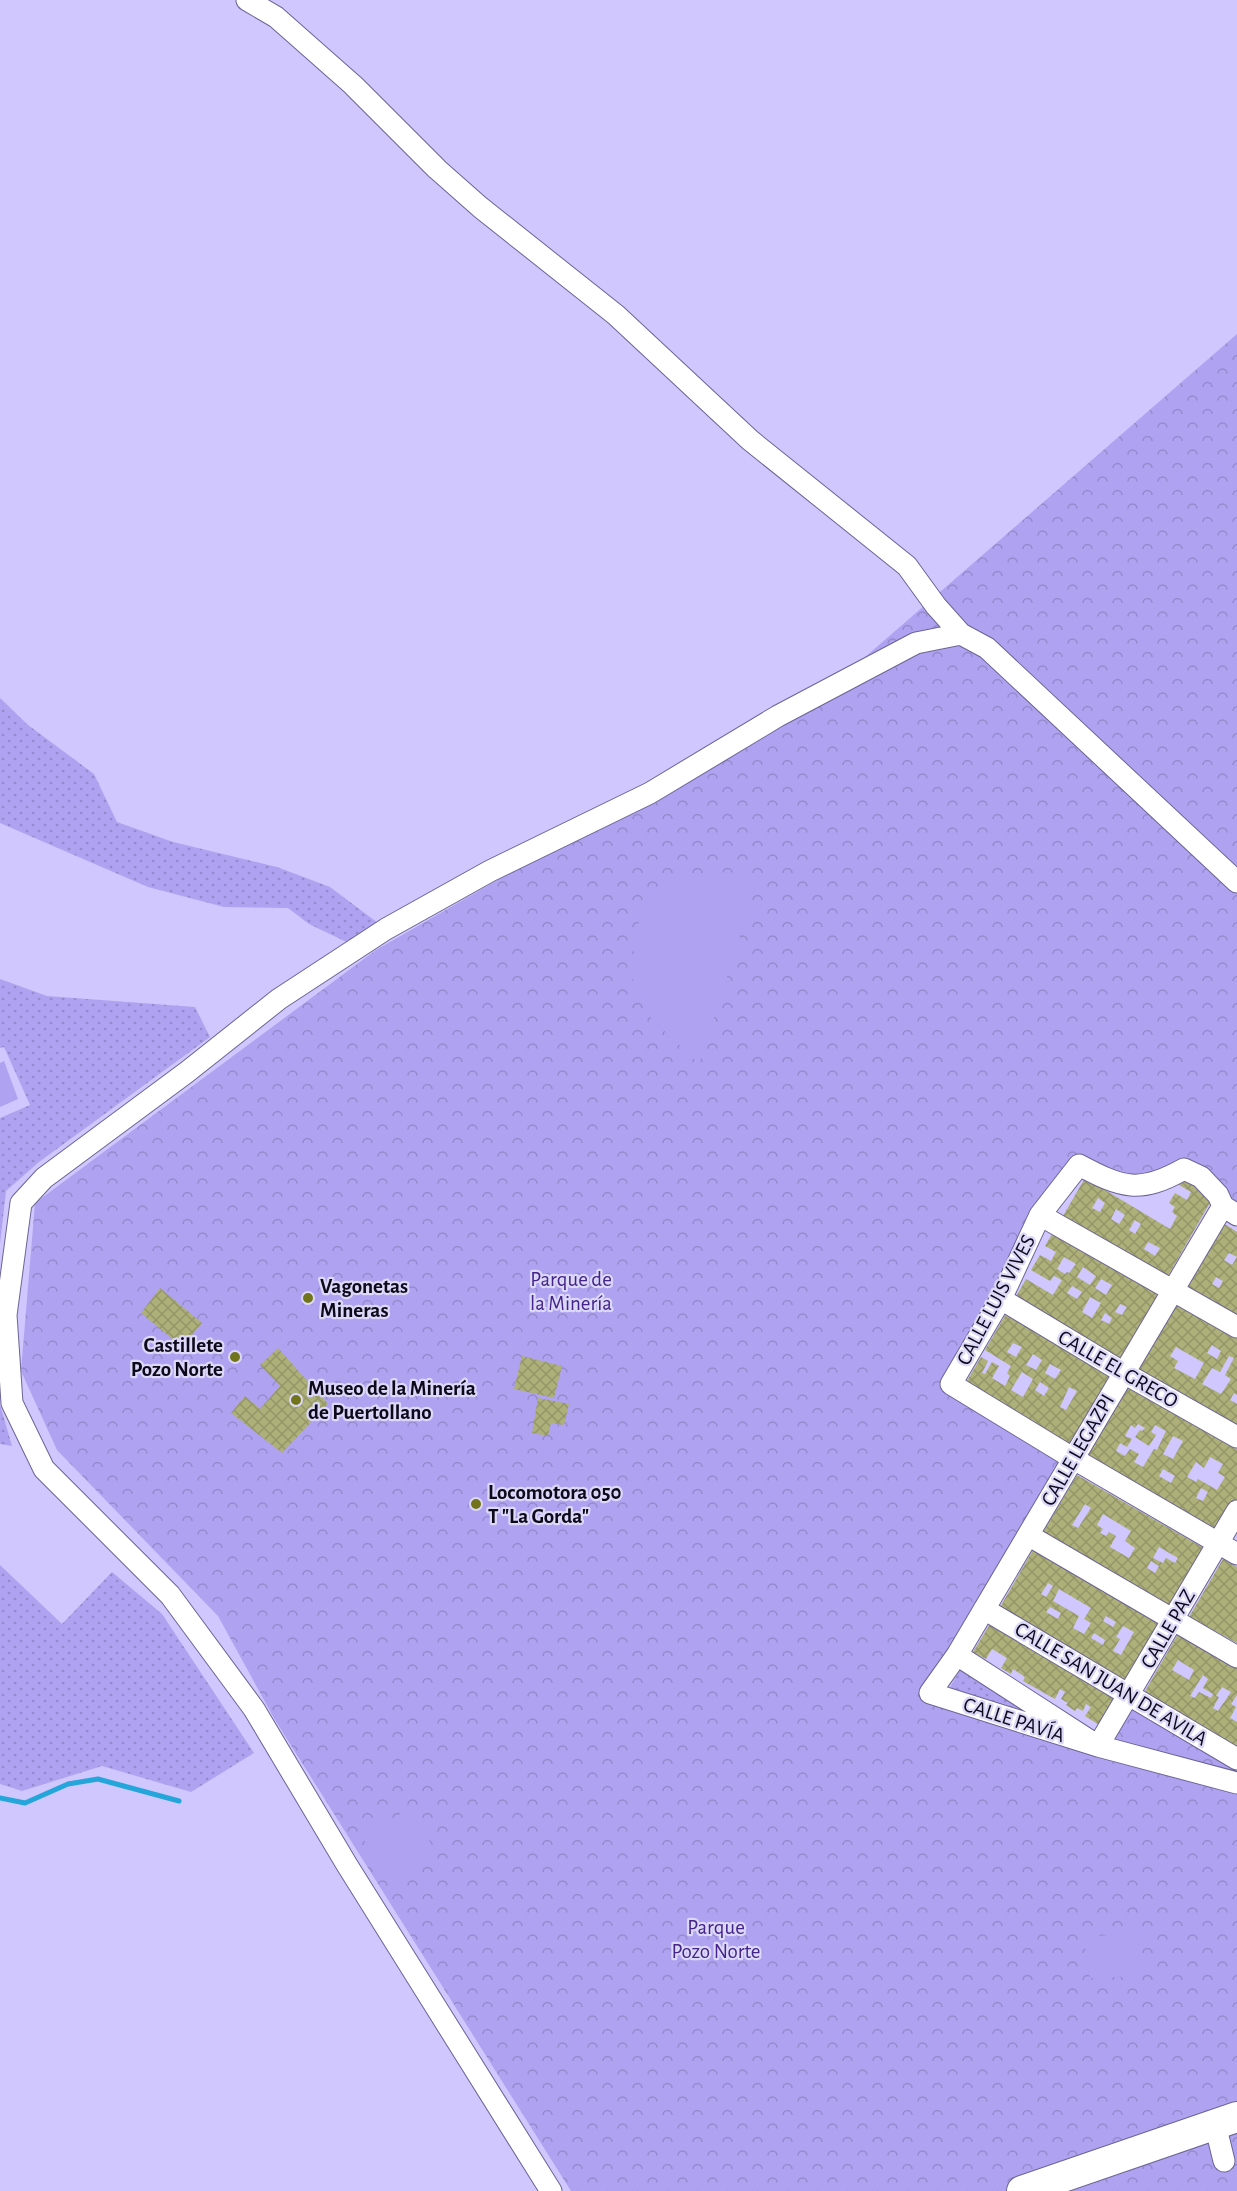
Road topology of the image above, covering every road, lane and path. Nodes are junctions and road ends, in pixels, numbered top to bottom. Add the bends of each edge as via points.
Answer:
1 (247, 0) edge
2 (961, 634) junction
3 (1237, 882) edge
4 (1230, 1211) edge
5 (1040, 1215) junction
6 (1174, 1290) junction
7 (1000, 1299) junction
8 (1237, 1327) edge
9 (1124, 1373) junction
10 (1237, 1437) edge
11 (1074, 1459) junction
12 (1237, 1511) edge
13 (1028, 1535) junction
14 (1218, 1543) junction
15 (1237, 1554) edge
16 (984, 1609) junction
17 (1173, 1619) junction
18 (957, 1655) junction
19 (1237, 1657) edge
20 (930, 1693) joint
21 (1128, 1695) junction
22 (1098, 1746) junction
23 (1237, 1759) edge
24 (1237, 1783) edge
25 (1226, 2121) edge
26 (1224, 2161) dead end
27 (551, 2191) edge
28 (1022, 2191) edge

1 - 2 street via 276,17 353,85 419,153 616,315 750,440 907,566
2 - 3 street via 987,648
2 - 27 street via 916,643 778,716 650,793 490,871 386,928 279,999 44,1178 21,1203 6,1315 12,1403 44,1469 170,1595 254,1709
4 - 5 street, CALLE LUIS VIVES via 1201,1177 1184,1169 1150,1185 1128,1186 1079,1165
4 - 6 street, CALLE LEGAZPI
5 - 6 street
5 - 7 street, CALLE LUIS VIVES
6 - 8 street
6 - 9 street, CALLE LEGAZPI
7 - 9 street, CALLE EL GRECO
7 - 11 street, CALLE LUIS VIVES via 951,1384
9 - 10 street, CALLE EL GRECO
9 - 11 street, CALLE LEGAZPI
11 - 13 street, CALLE LEGAZPI
11 - 14 street
12 - 14 street, CALLE PAZ
13 - 16 street, CALLE LEGAZPI
13 - 17 street
14 - 15 street
14 - 17 street, CALLE PAZ
16 - 18 street, CALLE LEGAZPI
16 - 21 street, CALLE SAN JUAN DE AVILA
17 - 19 street
17 - 21 street, CALLE PAZ
18 - 20 street, CALLE LEGAZPI
18 - 22 street, CALLE PAVÍA
20 - 22 street, CALLE PAVÍA
21 - 22 street, CALLE PAZ
21 - 23 street, CALLE SAN JUAN DE AVILA
22 - 24 street, CALLE PAVÍA
25 - 26 street
25 - 28 street

